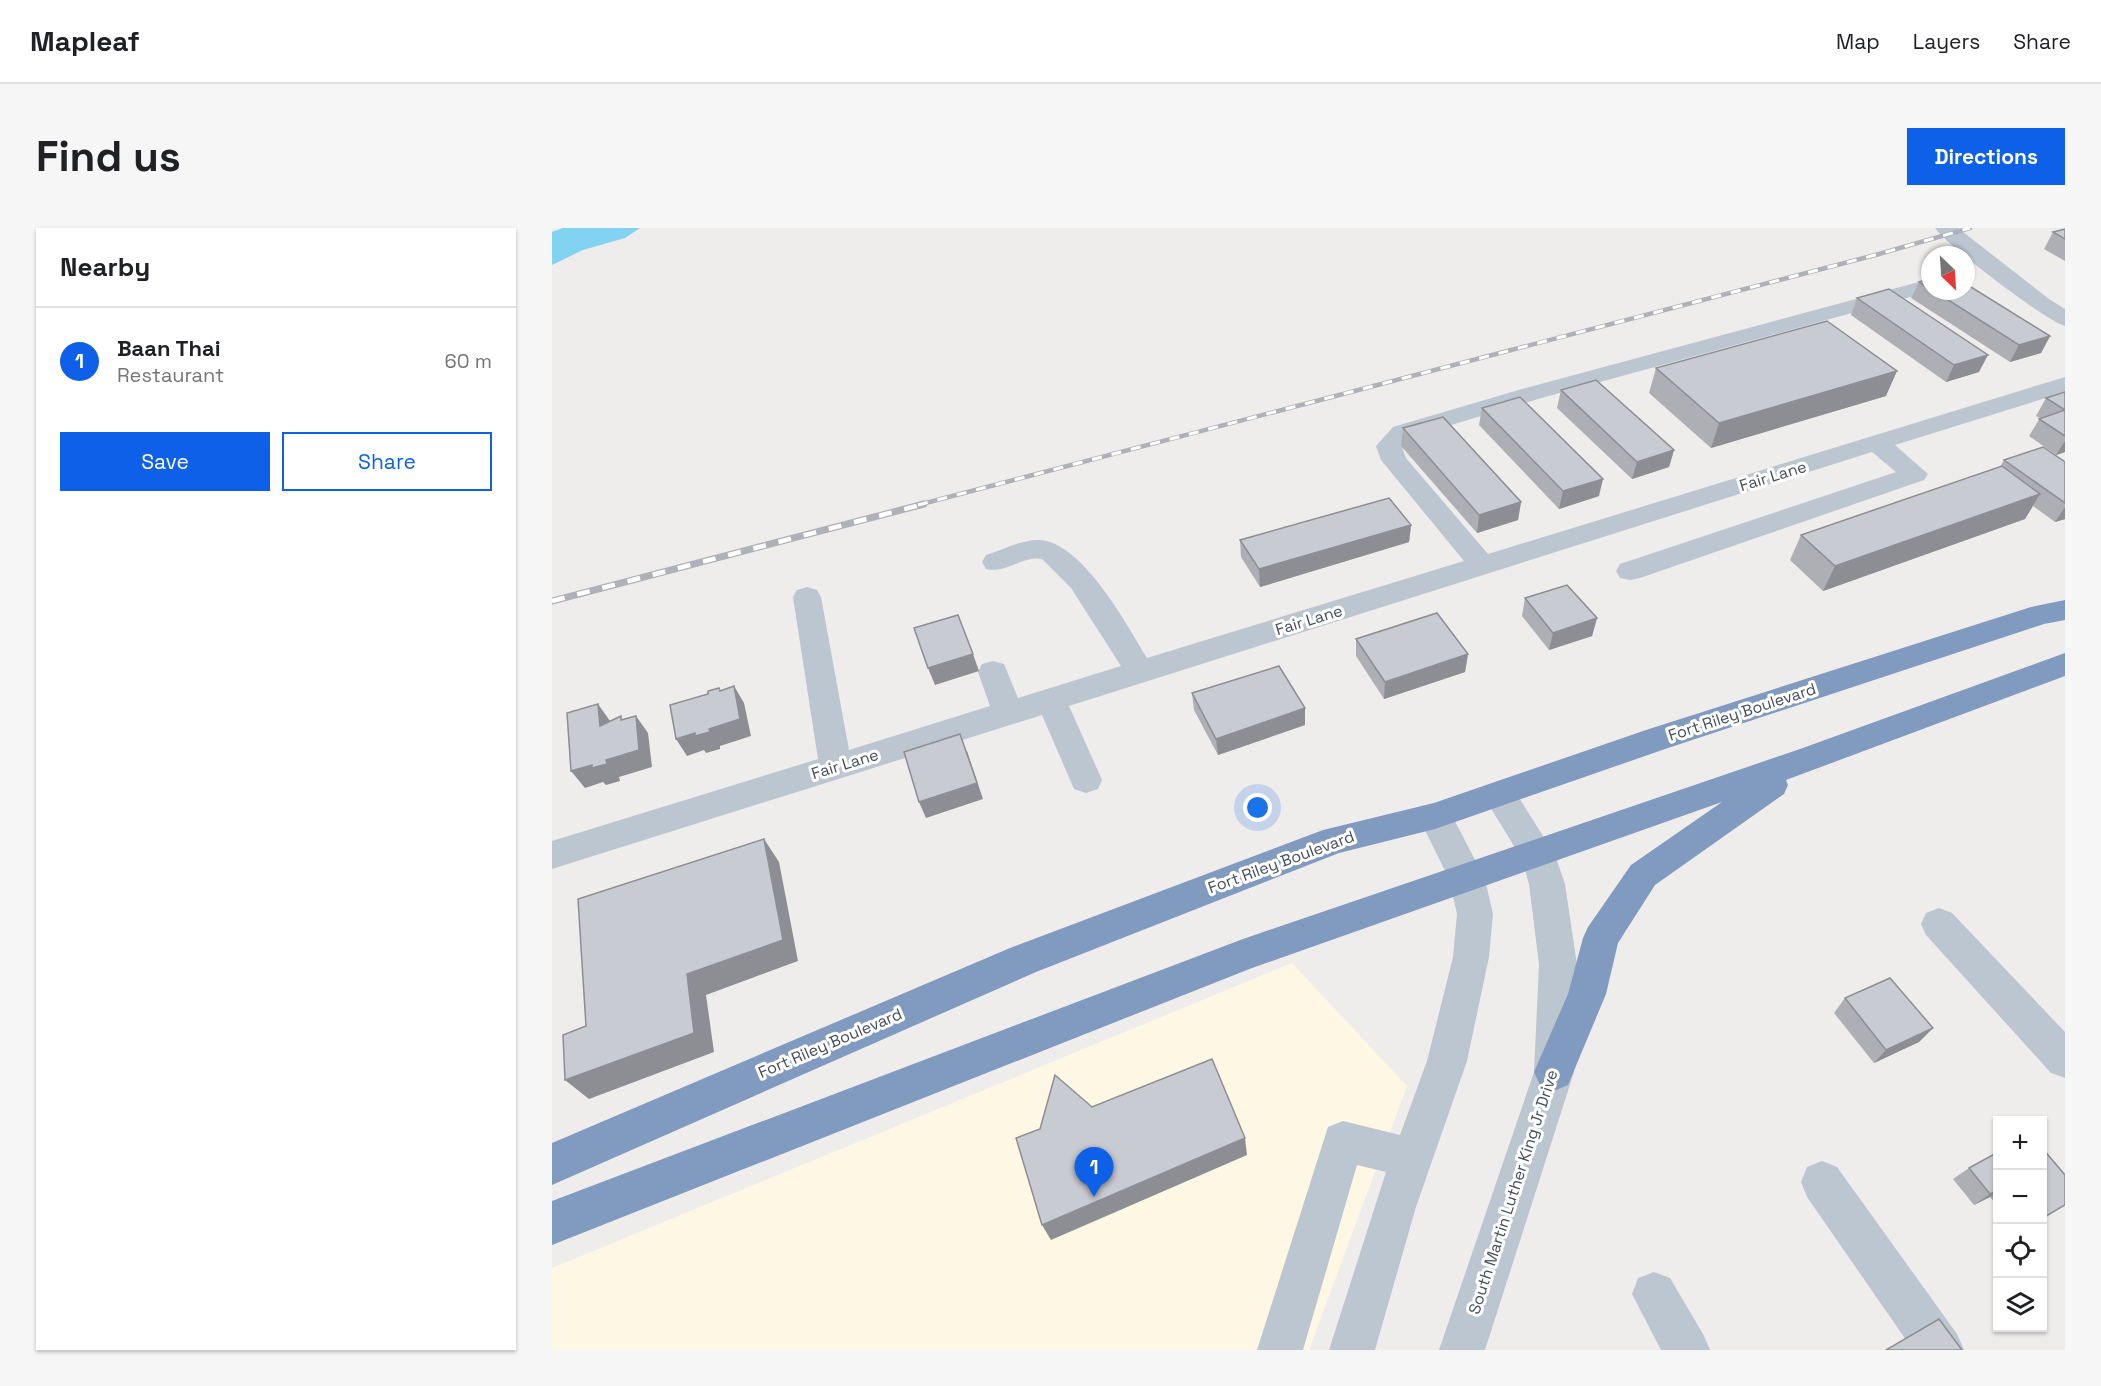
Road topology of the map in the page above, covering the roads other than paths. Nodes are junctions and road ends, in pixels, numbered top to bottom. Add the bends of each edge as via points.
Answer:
1 (1945, 228) edge
2 (1921, 287) edge
3 (2065, 319) edge
4 (2065, 384) edge
5 (1876, 443) junction
6 (996, 562) dead end
7 (1483, 566) junction
8 (1630, 571) dead end
9 (807, 597) dead end
10 (2065, 610) edge
11 (2065, 664) edge
12 (993, 672) dead end
13 (1140, 673) junction
14 (1051, 700) junction
15 (1008, 714) junction
16 (1811, 758) junction
17 (836, 767) junction
18 (1086, 780) dead end
19 (1499, 794) junction
20 (1435, 816) junction
21 (552, 855) edge
22 (1538, 855) junction
23 (1467, 879) junction
24 (1939, 924) dead end
25 (2065, 1060) edge
26 (1554, 1072) junction
27 (1413, 1158) junction
28 (552, 1164) edge
29 (1822, 1182) dead end
30 (552, 1223) edge
31 (1654, 1294) dead end
32 (1280, 1350) edge
33 (1352, 1350) edge
34 (1462, 1350) edge
35 (1687, 1350) edge
36 (1941, 1350) edge

1 - 3 street via 1987,271
2 - 7 street via 1402,432 1389,446 1394,460
4 - 5 street, Fair Lane
5 - 7 street, Fair Lane
5 - 8 street via 1915,474
6 - 13 street via 1040,549 1049,551 1071,571 1109,618
7 - 13 street, Fair Lane
9 - 17 street
10 - 19 highway, Fort Riley Boulevard via 2041,614
11 - 16 highway
12 - 15 street
13 - 14 street, Fair Lane
14 - 15 street, Fair Lane
14 - 18 street
15 - 17 street, Fair Lane
16 - 22 highway
16 - 26 highway via 1643,875 1601,938 1587,994
17 - 21 street, Fair Lane
19 - 20 highway, Fort Riley Boulevard
19 - 22 street, South Martin Luther King Jr Drive
20 - 23 street
20 - 28 highway, Fort Riley Boulevard via 1335,840 1023,960
22 - 23 highway
22 - 26 street, South Martin Luther King Jr Drive via 1547,884 1558,965
23 - 27 street via 1475,914 1471,957 1447,1061
23 - 30 highway via 1243,955
24 - 25 street
26 - 34 street, South Martin Luther King Jr Drive
27 - 32 street via 1343,1141
27 - 33 street
29 - 36 street
31 - 35 street

